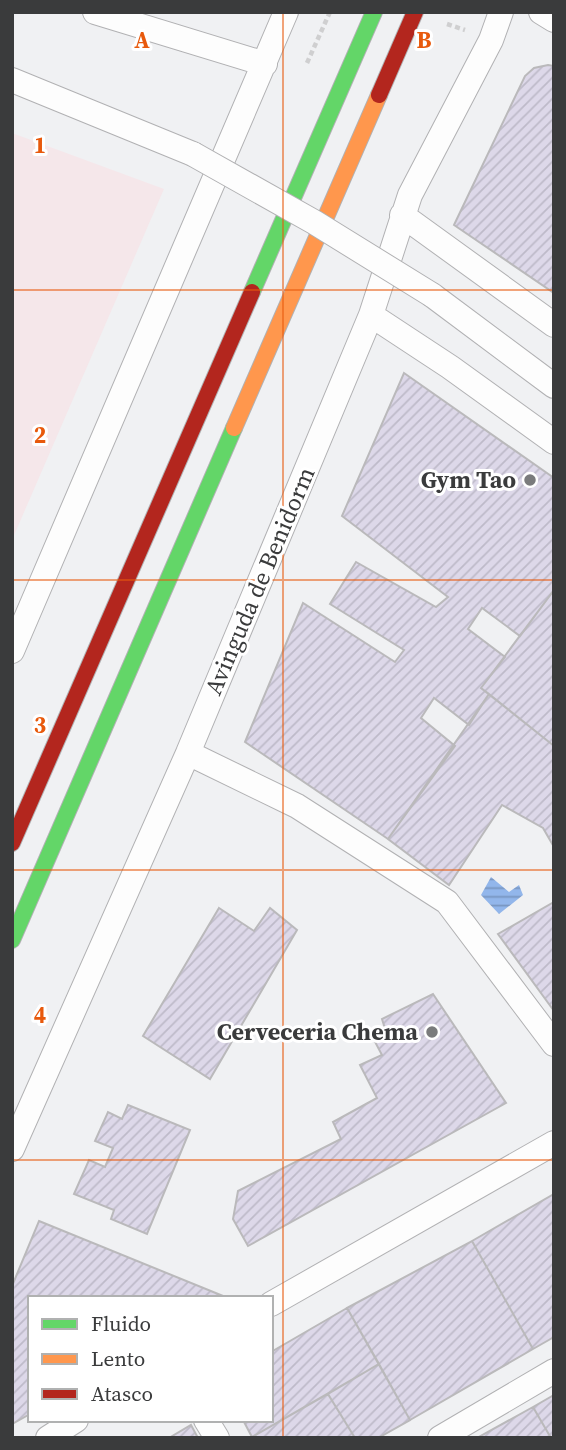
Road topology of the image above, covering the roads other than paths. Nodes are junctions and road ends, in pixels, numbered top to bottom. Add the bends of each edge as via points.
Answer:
1 (95, 12) edge
2 (286, 12) edge
3 (374, 12) edge
4 (415, 12) edge
5 (500, 12) edge
6 (541, 12) edge
7 (554, 20) edge
8 (265, 64) junction
9 (12, 80) edge
10 (406, 205) junction
11 (371, 315) junction
12 (554, 325) edge
13 (554, 386) edge
14 (554, 442) edge
15 (12, 651) edge
16 (188, 753) junction
17 (12, 843) edge
18 (12, 940) edge
19 (554, 1044) edge
20 (554, 1143) edge
21 (12, 1149) edge
22 (273, 1303) edge
23 (554, 1371) edge
24 (73, 1422) edge
25 (207, 1422) edge
26 (48, 1438) edge
27 (217, 1438) edge
28 (440, 1438) edge

1 - 8 street
2 - 8 street
3 - 17 main road
4 - 18 main road
5 - 10 street, Avinguda de Benidorm via 491,40
6 - 7 street
8 - 15 street
9 - 13 street, bridge via 193,154 314,222 432,295
10 - 11 street, Avinguda de Benidorm
10 - 12 street
11 - 14 street
11 - 16 street, Avinguda de Benidorm
16 - 19 street via 297,806 447,902
16 - 21 street, Avinguda de Benidorm
20 - 22 street
23 - 28 street
24 - 26 street
25 - 27 street

